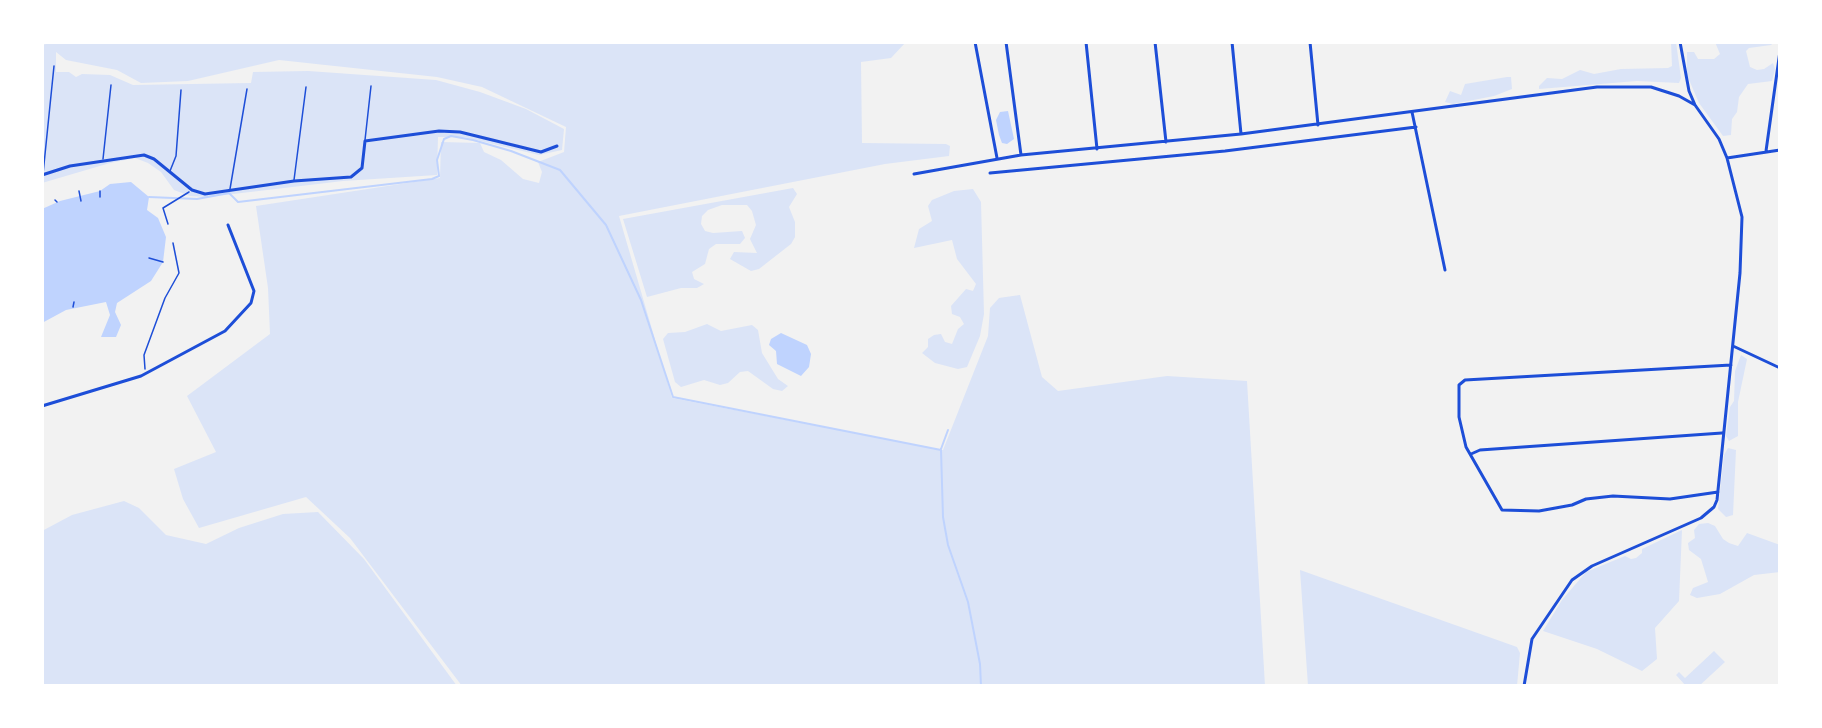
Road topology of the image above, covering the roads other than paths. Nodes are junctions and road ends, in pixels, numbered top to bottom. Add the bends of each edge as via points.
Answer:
1 (975, 42) edge
2 (1005, 42) edge
3 (1086, 42) edge
4 (1155, 42) edge
5 (1232, 42) edge
6 (1310, 42) edge
7 (1680, 42) edge
8 (1780, 51) edge
9 (54, 66) dead end
10 (111, 85) dead end
11 (371, 86) dead end
12 (306, 87) dead end
13 (247, 89) dead end
14 (181, 90) dead end
15 (1695, 105) junction
16 (1412, 112) junction
17 (1318, 125) junction
18 (1416, 127) junction
19 (1241, 134) junction
20 (365, 141) junction
21 (1166, 142) junction
22 (557, 146) dead end
23 (1097, 148) junction
24 (1780, 150) edge
25 (1766, 151) junction
26 (1021, 154) junction
27 (997, 158) junction
28 (1727, 158) junction
29 (103, 160) junction
30 (170, 172) junction
31 (990, 173) dead end
32 (914, 174) dead end
33 (43, 175) edge
34 (294, 181) junction
35 (230, 190) junction
36 (228, 225) dead end
37 (1445, 270) dead end
38 (1733, 346) junction
39 (1731, 365) junction
40 (1780, 368) edge
41 (42, 406) edge
42 (1723, 433) junction
43 (1471, 454) junction
44 (1718, 492) junction
45 (1524, 686) edge

1 - 27 street
2 - 26 street
3 - 23 street
4 - 21 street
5 - 19 street
6 - 17 street
7 - 15 street via 1686,82
8 - 25 street
9 - 33 lane
10 - 29 lane
11 - 20 lane
12 - 34 lane
13 - 35 lane
14 - 30 lane via 176,156
15 - 16 street via 1664,90 1631,85
15 - 28 street
16 - 17 street
16 - 18 street
17 - 19 street
18 - 31 street via 1225,151
18 - 37 street
19 - 21 street
20 - 22 street via 439,131 460,132 541,152
20 - 34 street via 362,168 351,177
21 - 23 street
23 - 26 street
24 - 25 street
25 - 28 street
26 - 27 street
27 - 32 street
28 - 38 street via 1743,234
29 - 30 street via 144,155
29 - 33 street
30 - 35 street via 192,190 205,194
34 - 35 street
36 - 41 street via 254,298 219,335 145,373
38 - 39 street
38 - 40 street
39 - 42 street
39 - 43 street via 1465,380 1459,385 1459,417
42 - 43 street via 1480,450
42 - 44 street
43 - 44 street via 1498,506 1507,511 1539,511 1613,496 1670,499
44 - 45 street via 1714,507 1701,518 1592,566 1572,580 1532,639

